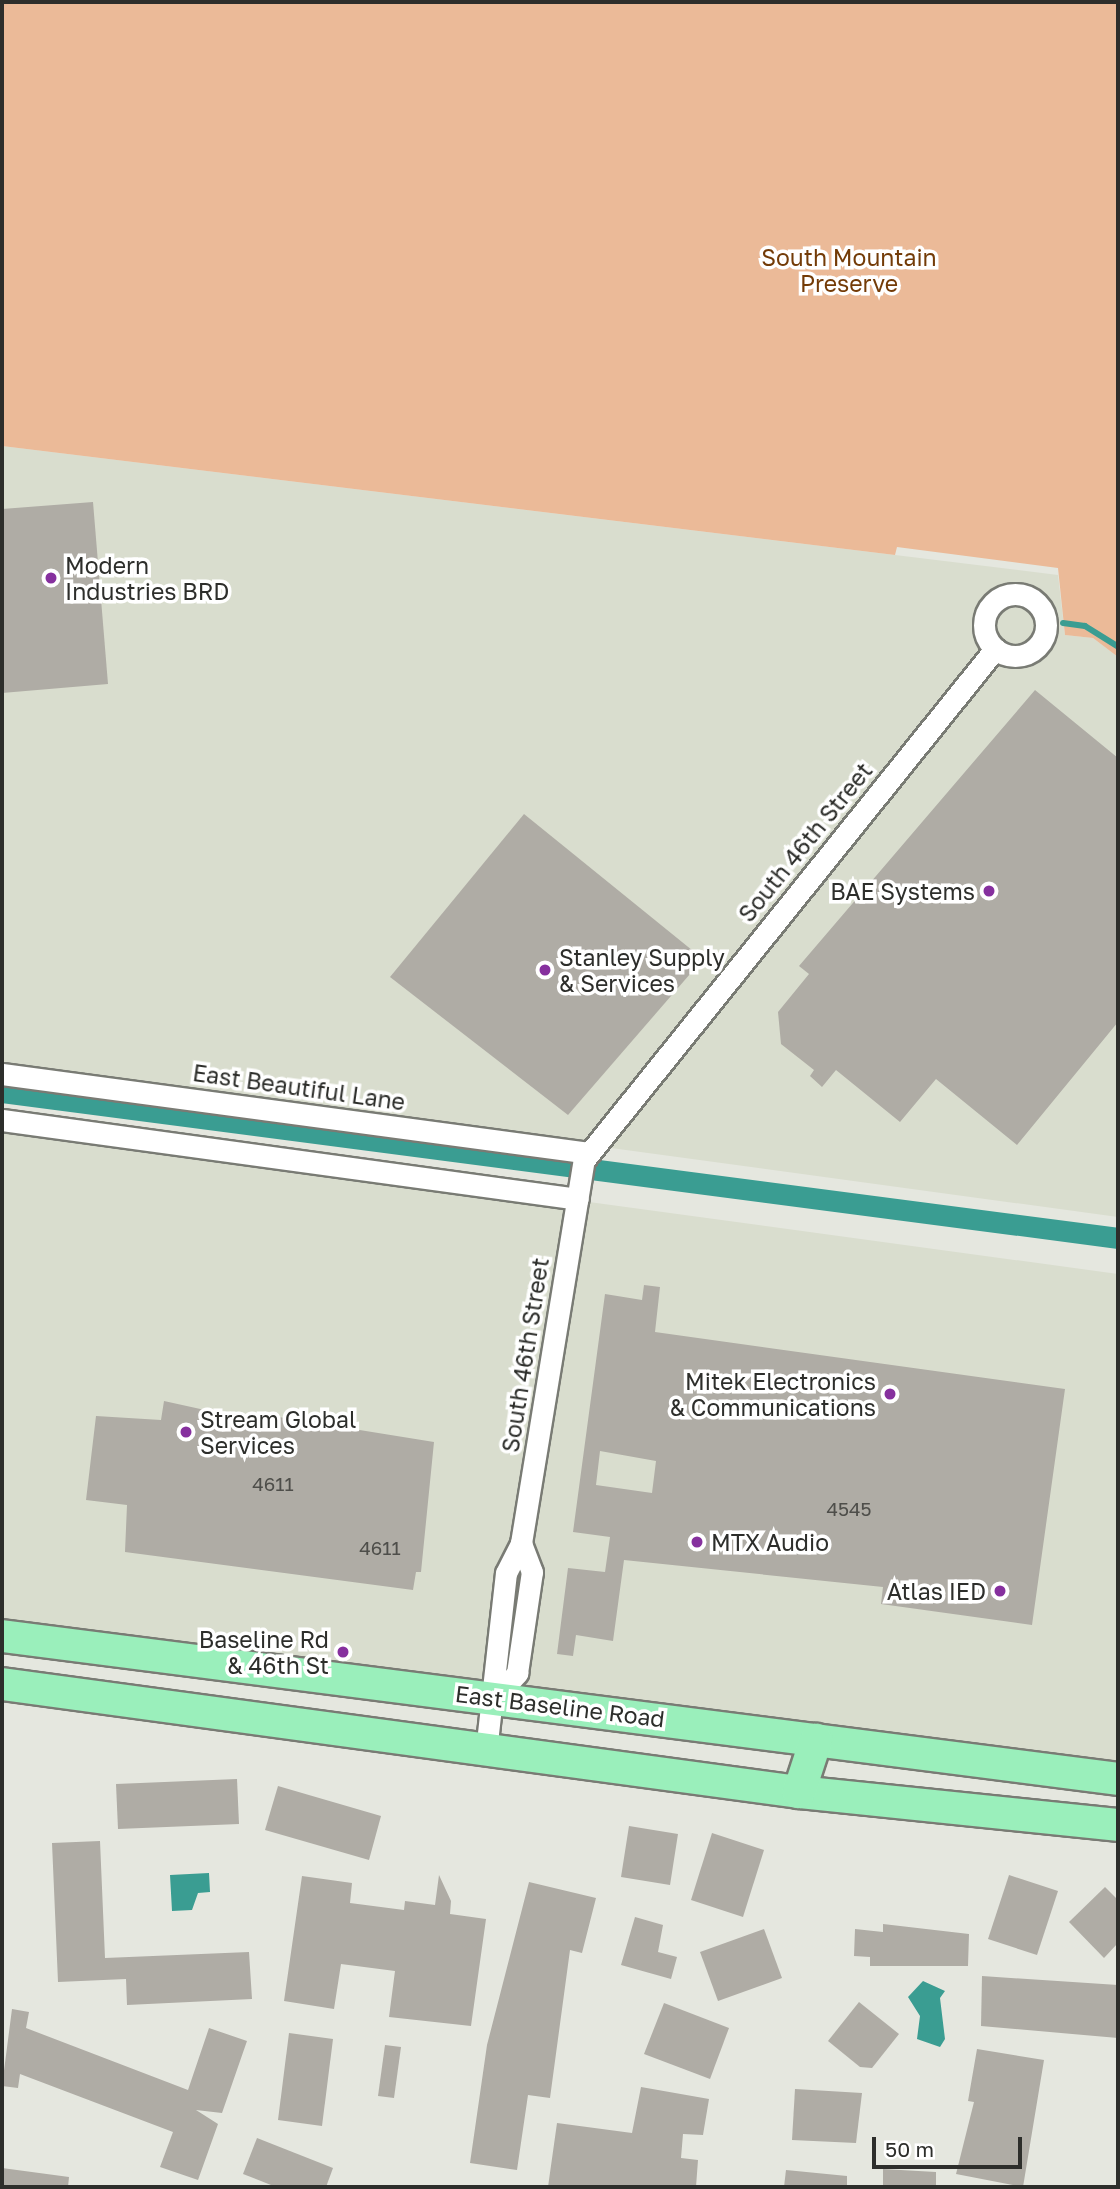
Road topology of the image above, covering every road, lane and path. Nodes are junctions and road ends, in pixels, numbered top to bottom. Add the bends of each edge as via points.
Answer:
1 (995, 649) dead end
2 (2, 1074) edge
3 (2, 1120) edge
4 (583, 1173) junction
5 (2, 1636) edge
6 (62, 1643) junction
7 (2, 1684) edge
8 (55, 1691) junction
9 (495, 1698) junction
10 (816, 1740) junction
11 (486, 1751) junction
12 (1118, 1779) edge
13 (799, 1792) junction
14 (1118, 1825) edge

1 - 4 street, South 46th Street
2 - 4 street, East Beautiful Lane
3 - 4 street
4 - 9 street, South 46th Street via 521,1542 506,1573 492,1671
5 - 6 main road, East Baseline Road
6 - 8 main road
6 - 9 main road, East Baseline Road
7 - 8 main road
8 - 11 main road
9 - 10 main road, East Baseline Road
9 - 11 street, South 46th Street
10 - 12 main road, East Baseline Road
10 - 13 main road
11 - 13 main road
13 - 14 main road

